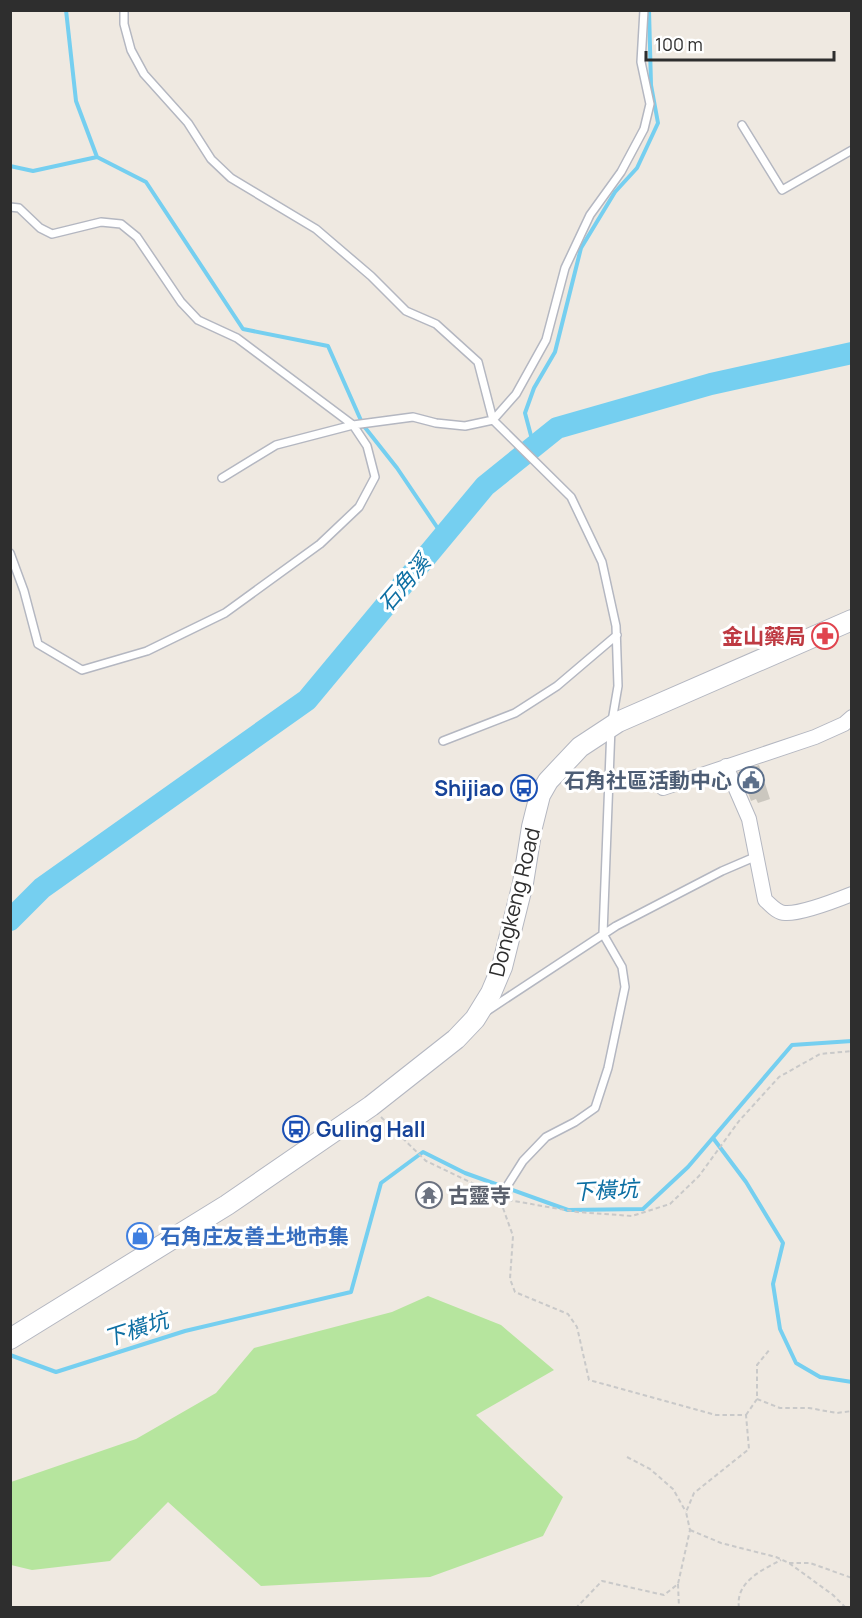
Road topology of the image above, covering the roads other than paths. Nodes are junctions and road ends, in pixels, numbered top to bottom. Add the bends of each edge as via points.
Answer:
1 (124, 10) edge
2 (644, 10) edge
3 (742, 125) dead end
4 (852, 150) edge
5 (10, 207) edge
6 (493, 420) junction
7 (353, 425) junction
8 (222, 478) dead end
9 (10, 554) edge
10 (852, 620) edge
11 (617, 635) junction
12 (852, 717) edge
13 (611, 727) junction
14 (443, 741) dead end
15 (726, 766) junction
16 (663, 788) dead end
17 (757, 856) junction
18 (852, 894) edge
19 (603, 934) junction
20 (475, 1019) junction
21 (501, 1197) road end
22 (10, 1339) edge

1 - 6 lane via 131,50 144,74 188,123 212,159 231,178 316,229 406,311 436,324 478,362
2 - 6 lane via 641,62 651,104 644,129 621,172 590,215 565,268 546,340 516,394
3 - 4 lane via 783,190
5 - 7 lane via 19,208 51,234 101,222 121,224 137,237 181,302 198,320 237,338
6 - 7 lane via 465,426 413,417
6 - 11 lane via 571,497 602,562
7 - 8 lane via 276,445
7 - 9 lane via 367,446 375,477 359,507 320,544 225,613 147,651 82,670 38,644
10 - 13 street, Dongkeng Road
11 - 13 lane via 618,686
11 - 14 lane via 557,686 515,713
12 - 15 street via 815,737
13 - 19 lane
13 - 20 street, Dongkeng Road via 580,747 540,795 502,967
15 - 16 street
15 - 17 street via 749,819
17 - 18 street via 765,900 774,909 785,913
17 - 19 lane
19 - 20 lane
19 - 21 lane via 622,967 626,987 595,1108 546,1137 523,1161
20 - 22 street, Dongkeng Road via 456,1039 371,1106 227,1205

